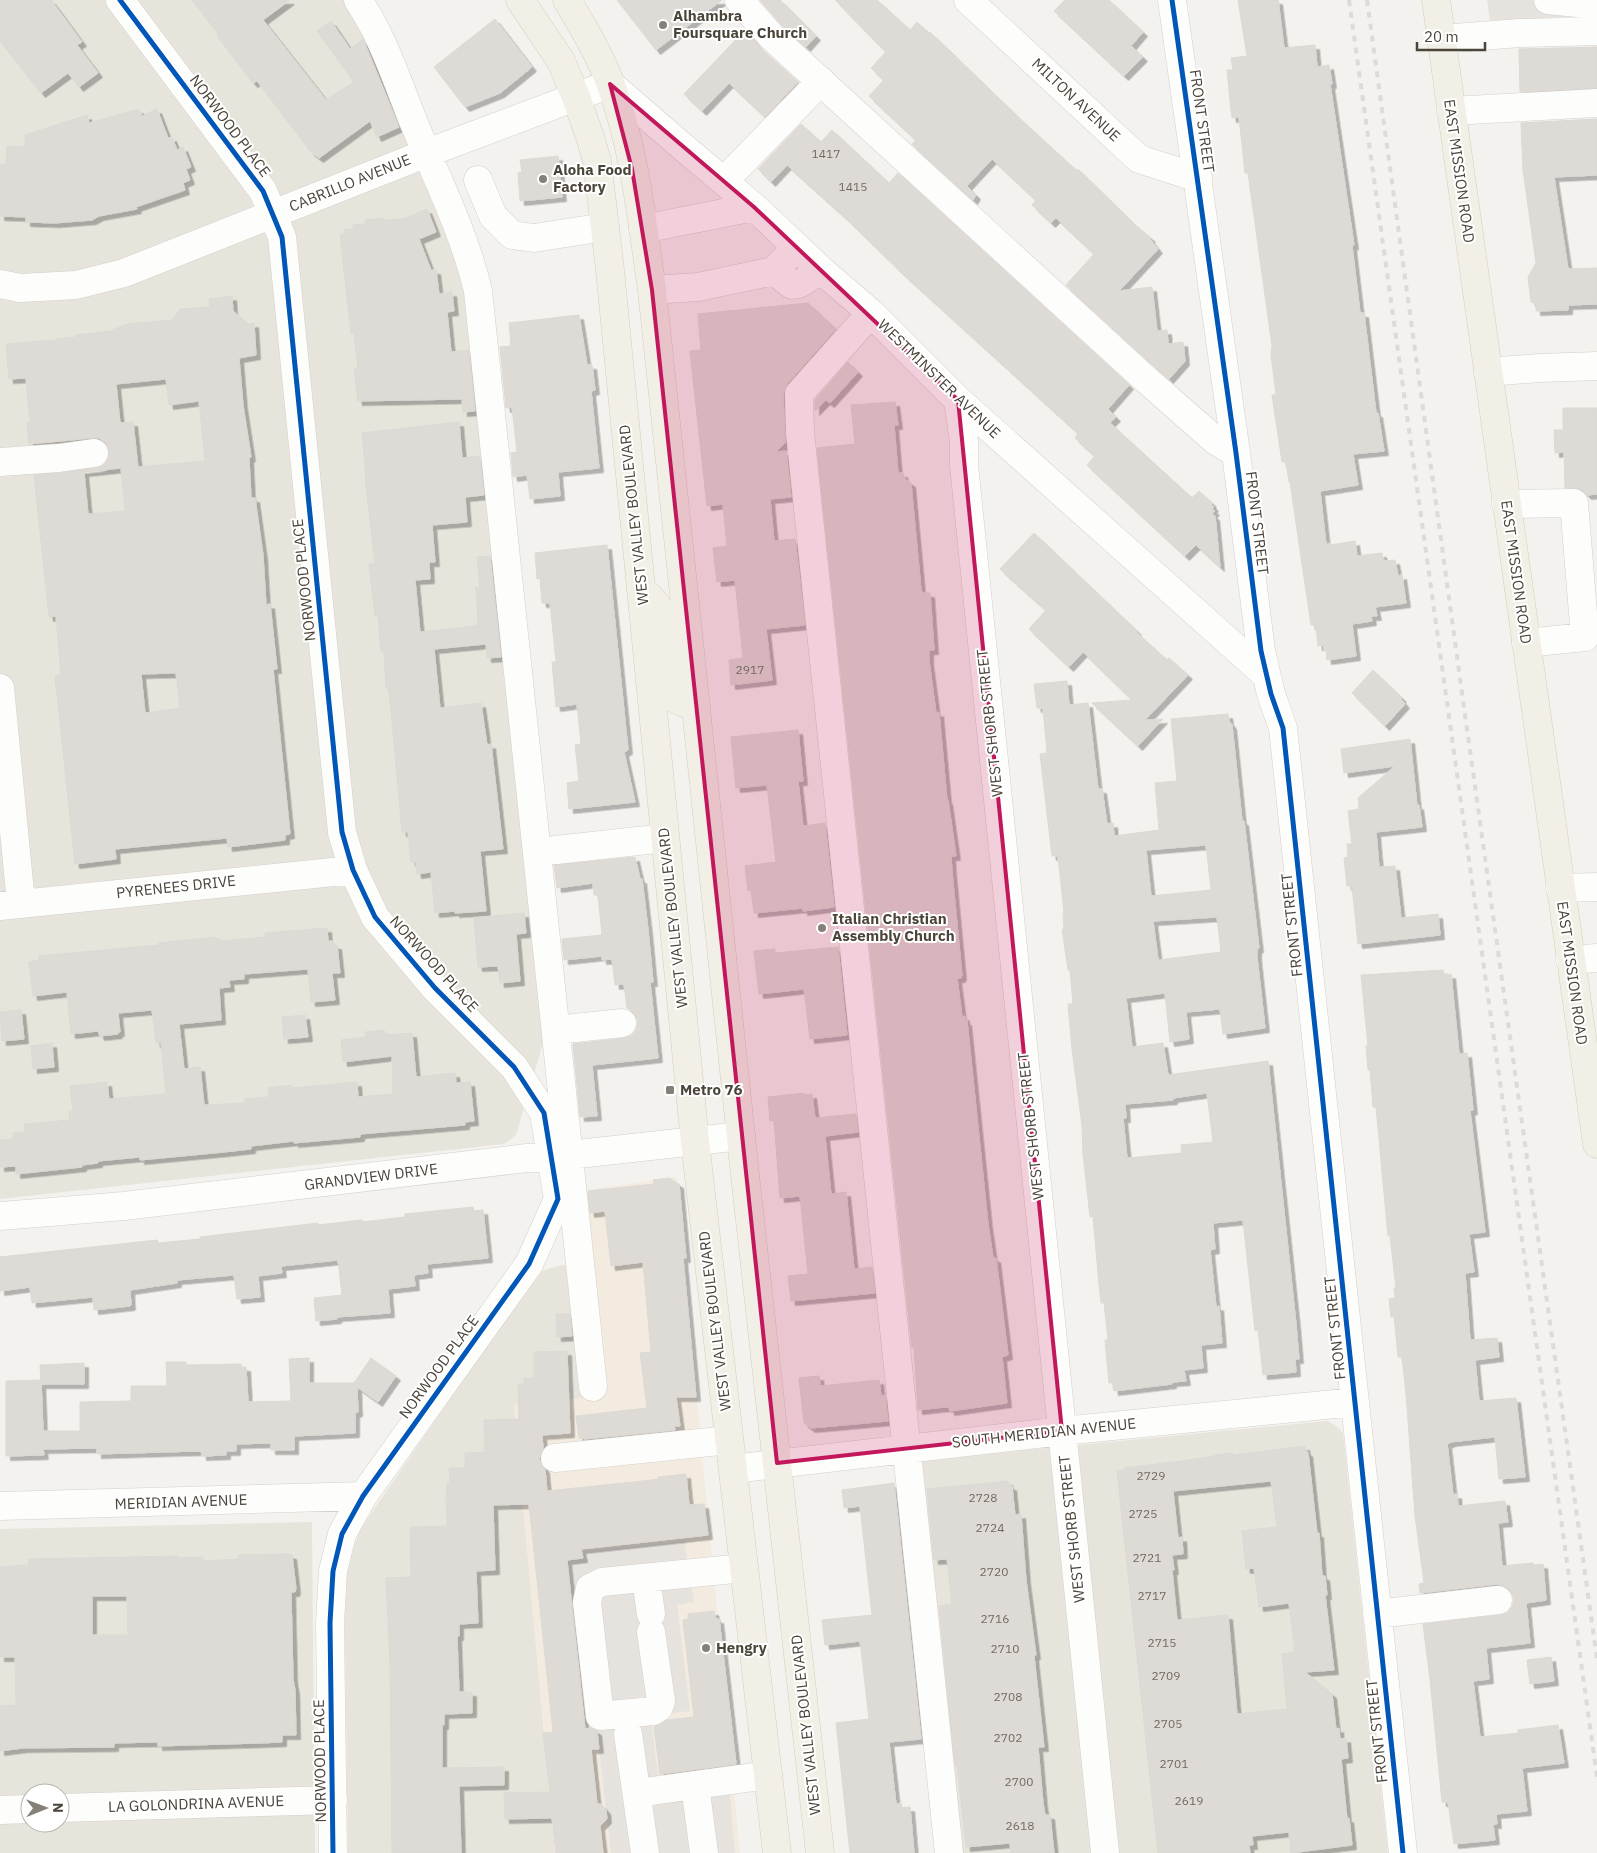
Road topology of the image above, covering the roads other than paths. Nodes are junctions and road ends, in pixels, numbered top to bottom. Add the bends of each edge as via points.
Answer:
1 (120, 0) edge
2 (358, 0) edge
3 (520, 0) edge
4 (567, 0) edge
5 (739, 0) edge
6 (968, 0) edge
7 (1172, 0) edge
8 (1436, 0) edge
9 (1548, 0) edge
10 (1597, 5) edge
11 (1597, 31) edge
12 (1441, 38) junction
13 (821, 81) junction
14 (610, 84) junction
15 (576, 97) junction
16 (1597, 103) edge
17 (1451, 111) junction
18 (427, 152) junction
19 (1198, 178) junction
20 (478, 180) dead end
21 (724, 181) junction
22 (754, 206) junction
23 (273, 214) junction
24 (605, 227) junction
25 (643, 229) junction
26 (796, 246) junction
27 (821, 270) junction
28 (774, 271) junction
29 (0, 284) edge
30 (652, 290) junction
31 (870, 313) junction
32 (1597, 366) edge
33 (1488, 372) junction
34 (958, 400) junction
35 (1236, 452) junction
36 (94, 453) dead end
37 (0, 462) edge
38 (1506, 504) junction
39 (641, 590) junction
40 (1526, 643) junction
41 (1266, 675) junction
42 (0, 688) edge
43 (696, 706) junction
44 (665, 838) junction
45 (556, 850) dead end
46 (353, 870) junction
47 (1597, 887) edge
48 (1560, 888) junction
49 (11, 904) edge
50 (1597, 958) edge
51 (1570, 960) junction
52 (622, 1023) dead end
53 (556, 1030) junction
54 (741, 1136) junction
55 (694, 1142) junction
56 (1597, 1144) edge
57 (560, 1156) junction
58 (0, 1216) edge
59 (593, 1388) dead end
60 (1355, 1402) junction
61 (1062, 1430) junction
62 (729, 1440) junction
63 (907, 1448) junction
64 (555, 1458) dead end
65 (777, 1463) junction
66 (732, 1469) junction
67 (363, 1496) junction
68 (0, 1506) edge
69 (744, 1568) junction
70 (646, 1578) junction
71 (1498, 1600) dead end
72 (1377, 1614) junction
73 (628, 1734) dead end
74 (768, 1775) junction
75 (695, 1785) junction
76 (637, 1793) junction
77 (333, 1800) junction
78 (70, 1808) edge
79 (20, 1809) edge
80 (0, 1810) edge
81 (333, 1853) edge
82 (645, 1853) edge
83 (704, 1853) edge
84 (777, 1853) edge
85 (820, 1853) edge
86 (949, 1853) edge
87 (1105, 1853) edge
88 (1403, 1853) edge

1 - 23 street, NORWOOD PLACE via 263,191
2 - 18 street via 385,47
3 - 15 main road, WEST VALLEY BOULEVARD via 561,61
4 - 14 main road, WEST VALLEY BOULEVARD
5 - 13 street via 771,36
6 - 19 street, MILTON AVENUE via 1139,159
7 - 19 street, FRONT STREET
8 - 12 main road, EAST MISSION ROAD
9 - 10 street
11 - 12 street
12 - 17 main road, EAST MISSION ROAD
13 - 21 street
13 - 35 street via 1141,375 1216,441
14 - 15 street, CABRILLO AVENUE
14 - 21 street, WESTMINSTER AVENUE
14 - 25 main road, WEST VALLEY BOULEVARD via 625,135
15 - 18 street, CABRILLO AVENUE
15 - 24 main road, WEST VALLEY BOULEVARD via 597,161
16 - 17 street
17 - 33 main road, EAST MISSION ROAD
18 - 23 street, CABRILLO AVENUE
18 - 53 street via 467,253 478,291
19 - 35 street, FRONT STREET
20 - 24 street via 493,216 512,235 534,238
21 - 22 street, WESTMINSTER AVENUE
22 - 25 street
22 - 26 street, WESTMINSTER AVENUE
23 - 29 street, CABRILLO AVENUE via 124,273 76,285 20,288
23 - 46 street, NORWOOD PLACE via 282,237 342,832
24 - 39 main road, WEST VALLEY BOULEVARD
25 - 30 main road, WEST VALLEY BOULEVARD
26 - 27 street, WESTMINSTER AVENUE
26 - 28 street
27 - 28 street via 792,285
27 - 31 street, WESTMINSTER AVENUE
28 - 30 street via 698,287
30 - 43 main road, WEST VALLEY BOULEVARD
31 - 34 street, WESTMINSTER AVENUE
31 - 63 street via 799,394 802,452
32 - 33 street
33 - 38 main road, EAST MISSION ROAD
34 - 41 street, WESTMINSTER AVENUE
34 - 61 street, WEST SHORB STREET
35 - 41 street, FRONT STREET
36 - 37 street
38 - 40 main road, EAST MISSION ROAD
38 - 40 street via 1574,503 1585,638
39 - 43 main road via 659,609 666,627 674,698
39 - 44 main road, WEST VALLEY BOULEVARD
40 - 48 main road, EAST MISSION ROAD
41 - 60 street, FRONT STREET via 1283,728
42 - 49 street
43 - 54 main road, WEST VALLEY BOULEVARD
44 - 45 street
44 - 55 main road, WEST VALLEY BOULEVARD
46 - 49 street, PYRENEES DRIVE
46 - 57 street, NORWOOD PLACE via 375,917 405,954 514,1068 544,1113
47 - 48 street
48 - 51 main road, EAST MISSION ROAD
50 - 51 street
51 - 56 main road, EAST MISSION ROAD
52 - 53 street
53 - 57 street
54 - 55 street, GRANDVIEW DRIVE
54 - 65 main road, WEST VALLEY BOULEVARD
55 - 57 street, GRANDVIEW DRIVE
55 - 62 main road, WEST VALLEY BOULEVARD
57 - 58 street, GRANDVIEW DRIVE via 124,1206
57 - 59 street
57 - 67 street, NORWOOD PLACE via 558,1199 529,1264
60 - 61 street, SOUTH MERIDIAN AVENUE
60 - 72 street, FRONT STREET
61 - 63 street, SOUTH MERIDIAN AVENUE
61 - 87 street, WEST SHORB STREET
62 - 64 street
62 - 66 main road, WEST VALLEY BOULEVARD
63 - 65 street, SOUTH MERIDIAN AVENUE
63 - 86 street
65 - 66 street, SOUTH MERIDIAN AVENUE
65 - 85 main road, WEST VALLEY BOULEVARD
66 - 69 main road, WEST VALLEY BOULEVARD
67 - 68 street, MERIDIAN AVENUE
67 - 77 street, NORWOOD PLACE via 342,1534 333,1571 330,1623
69 - 70 street
69 - 74 main road, WEST VALLEY BOULEVARD
70 - 70 street via 602,1582 590,1588 587,1602 600,1716 653,1711 659,1707 661,1701
71 - 72 street
72 - 88 street, FRONT STREET
73 - 76 street
74 - 75 street
74 - 84 main road, WEST VALLEY BOULEVARD
75 - 76 street
75 - 83 street
76 - 82 street
77 - 78 street, LA GOLONDRINA AVENUE
77 - 81 street, NORWOOD PLACE
79 - 80 street

